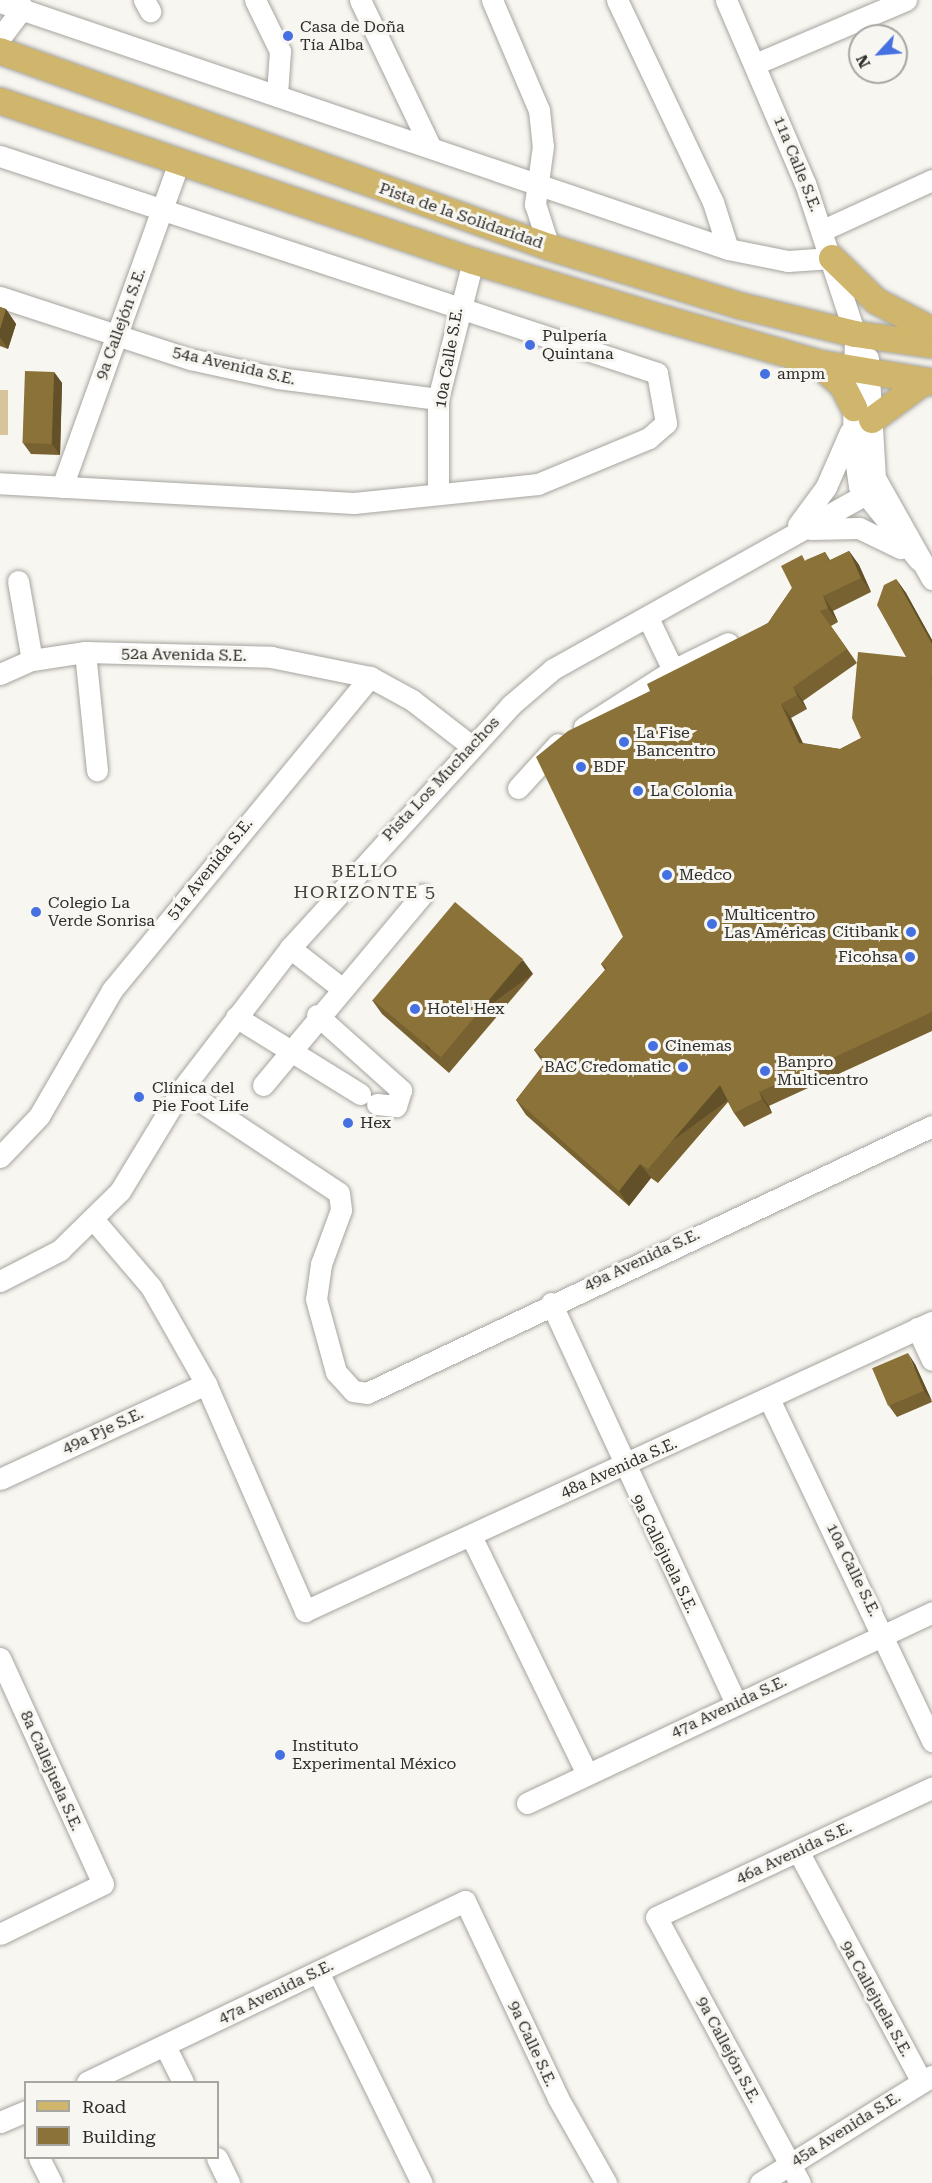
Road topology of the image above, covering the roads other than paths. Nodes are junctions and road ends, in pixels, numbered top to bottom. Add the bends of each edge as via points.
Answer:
1 (255, 0) edge
2 (360, 0) edge
3 (492, 0) edge
4 (617, 0) edge
5 (726, 0) edge
6 (906, 0) edge
7 (0, 2) edge
8 (23, 8) junction
9 (0, 38) edge
10 (0, 51) edge
11 (755, 64) junction
12 (277, 94) junction
13 (0, 101) edge
14 (430, 146) junction
15 (0, 156) edge
16 (179, 162) junction
17 (932, 180) edge
18 (537, 186) junction
19 (163, 206) junction
20 (822, 230) junction
21 (549, 247) junction
22 (728, 249) junction
23 (832, 258) junction
24 (473, 261) junction
25 (0, 297) edge
26 (457, 308) junction
27 (932, 330) edge
28 (117, 334) junction
29 (855, 334) junction
30 (932, 345) edge
31 (818, 363) junction
32 (864, 371) junction
33 (928, 381) edge
34 (438, 399) junction
35 (860, 418) junction
36 (0, 483) edge
37 (62, 487) junction
38 (871, 491) junction
39 (438, 494) junction
40 (789, 534) junction
41 (919, 560) junction
42 (932, 579) edge
43 (18, 581) dead end
44 (648, 618) junction
45 (746, 635) edge
46 (85, 652) junction
47 (32, 660) junction
48 (673, 670) junction
49 (0, 674) edge
50 (370, 677) junction
51 (470, 745) junction
52 (97, 770) dead end
53 (518, 788) dead end
54 (422, 895) dead end
55 (290, 948) junction
56 (340, 987) junction
57 (317, 1015) junction
58 (236, 1017) junction
59 (287, 1051) junction
60 (263, 1085) dead end
61 (182, 1089) junction
62 (932, 1126) edge
63 (0, 1157) edge
64 (93, 1220) junction
65 (0, 1281) edge
66 (551, 1304) junction
67 (924, 1325) edge
68 (932, 1360) edge
69 (206, 1384) junction
70 (770, 1401) junction
71 (622, 1466) junction
72 (0, 1479) edge
73 (471, 1536) junction
74 (932, 1612) edge
75 (884, 1634) junction
76 (0, 1658) edge
77 (736, 1704) junction
78 (932, 1741) edge
79 (587, 1774) junction
80 (932, 1788) edge
81 (526, 1803) dead end
82 (798, 1851) junction
83 (465, 1901) joint
84 (656, 1917) joint
85 (0, 1934) edge
86 (318, 1972) junction
87 (165, 2046) junction
88 (927, 2079) edge
89 (89, 2081) edge
90 (182, 2081) edge
91 (40, 2159) edge
92 (218, 2159) edge
93 (794, 2174) edge
94 (52, 2183) edge
95 (229, 2183) edge
96 (422, 2183) edge
97 (606, 2183) edge
98 (760, 2183) edge

1 - 12 street via 280,51
2 - 14 street
3 - 18 street via 539,110 543,146
4 - 22 street via 713,202
5 - 11 street, 11a Calle S.E.
6 - 11 street
7 - 8 street
8 - 9 street
8 - 12 street
10 - 21 main road, Pista de la Solidaridad
11 - 20 street, 11a Calle S.E.
12 - 14 street
13 - 16 main road
14 - 18 street
15 - 19 street
16 - 19 street, 9a Callejón S.E.
16 - 24 main road
17 - 20 street
18 - 21 street via 537,219
18 - 22 street
19 - 26 street
19 - 28 street, 9a Callejón S.E.
20 - 23 street, 11a Calle S.E.
21 - 29 main road, Pista de la Solidaridad
22 - 23 street via 788,261
23 - 27 main road via 876,301
23 - 29 street, 11a Calle S.E.
24 - 26 street, 10a Calle S.E.
24 - 31 main road
25 - 28 street, 54a Avenida S.E.
26 - 34 street, 10a Calle S.E.
26 - 39 street via 657,373 666,423 648,438 538,484
28 - 34 street, 54a Avenida S.E. via 190,359 278,378
28 - 37 street, 9a Callejón S.E.
29 - 30 main road, Pista de la Solidaridad
29 - 32 street, 11a Calle S.E.
31 - 32 main road
31 - 35 main road via 843,386
32 - 33 main road
32 - 35 street, 11a Calle S.E.
33 - 35 main road
34 - 39 street, 10a Calle S.E.
35 - 38 street, 11a Calle S.E. via 872,458
35 - 40 street via 822,494
36 - 37 street
37 - 39 street via 354,503
38 - 40 street, Pista Los Muchachos
38 - 41 street, 11a Calle S.E.
40 - 41 street via 825,527 859,528
40 - 44 street, Pista Los Muchachos
41 - 42 street, 11a Calle S.E.
43 - 47 street
44 - 48 street
44 - 51 street, Pista Los Muchachos via 553,669
45 - 48 street
46 - 47 street, 52a Avenida S.E.
46 - 50 street, 52a Avenida S.E. via 271,657
46 - 52 street
47 - 49 street, 52a Avenida S.E.
48 - 53 street via 548,752
50 - 51 street via 412,700
50 - 63 street, 51a Avenida S.E. via 112,990 39,1116
51 - 55 street, Pista Los Muchachos
54 - 56 street
55 - 56 street
55 - 58 street, Pista Los Muchachos
56 - 57 street
57 - 59 street
57 - 59 street via 401,1090 396,1106 369,1099
58 - 59 street
58 - 61 street, Pista Los Muchachos
59 - 60 street
61 - 64 street, Pista Los Muchachos via 120,1191
61 - 66 street, 49a Avenida S.E. via 339,1194 341,1210 321,1264 316,1299 336,1372 353,1392 382,1390
62 - 66 street, 49a Avenida S.E.
64 - 65 street, Pista Los Muchachos via 60,1250
64 - 69 street via 151,1287
66 - 71 street, 9a Callejuela S.E.
67 - 68 street
67 - 70 street, 48a Avenida S.E.
69 - 72 street, 49a Pje S.E.
69 - 73 street, 48a Avenida S.E. via 305,1611
70 - 71 street, 48a Avenida S.E.
70 - 75 street, 10a Calle S.E.
71 - 73 street, 48a Avenida S.E.
71 - 77 street, 9a Callejuela S.E.
73 - 79 street
74 - 75 street, 47a Avenida S.E.
75 - 77 street, 47a Avenida S.E.
75 - 78 street, 10a Calle S.E.
76 - 85 street, 8a Callejuela S.E. via 103,1884
77 - 79 street, 47a Avenida S.E.
79 - 81 street, 47a Avenida S.E.
80 - 82 street, 46a Avenida S.E.
82 - 84 street, 46a Avenida S.E.
82 - 88 street, 9a Callejuela S.E.
83 - 86 street, 47a Avenida S.E.
83 - 97 street, 9a Calle S.E. via 558,2098
84 - 93 street, 9a Callejón S.E.
86 - 87 street, 47a Avenida S.E.
86 - 96 street
87 - 89 street, 47a Avenida S.E.
87 - 90 street
88 - 93 street, 45a Avenida S.E.
91 - 94 street
92 - 95 street
93 - 98 street, 45a Avenida S.E.

